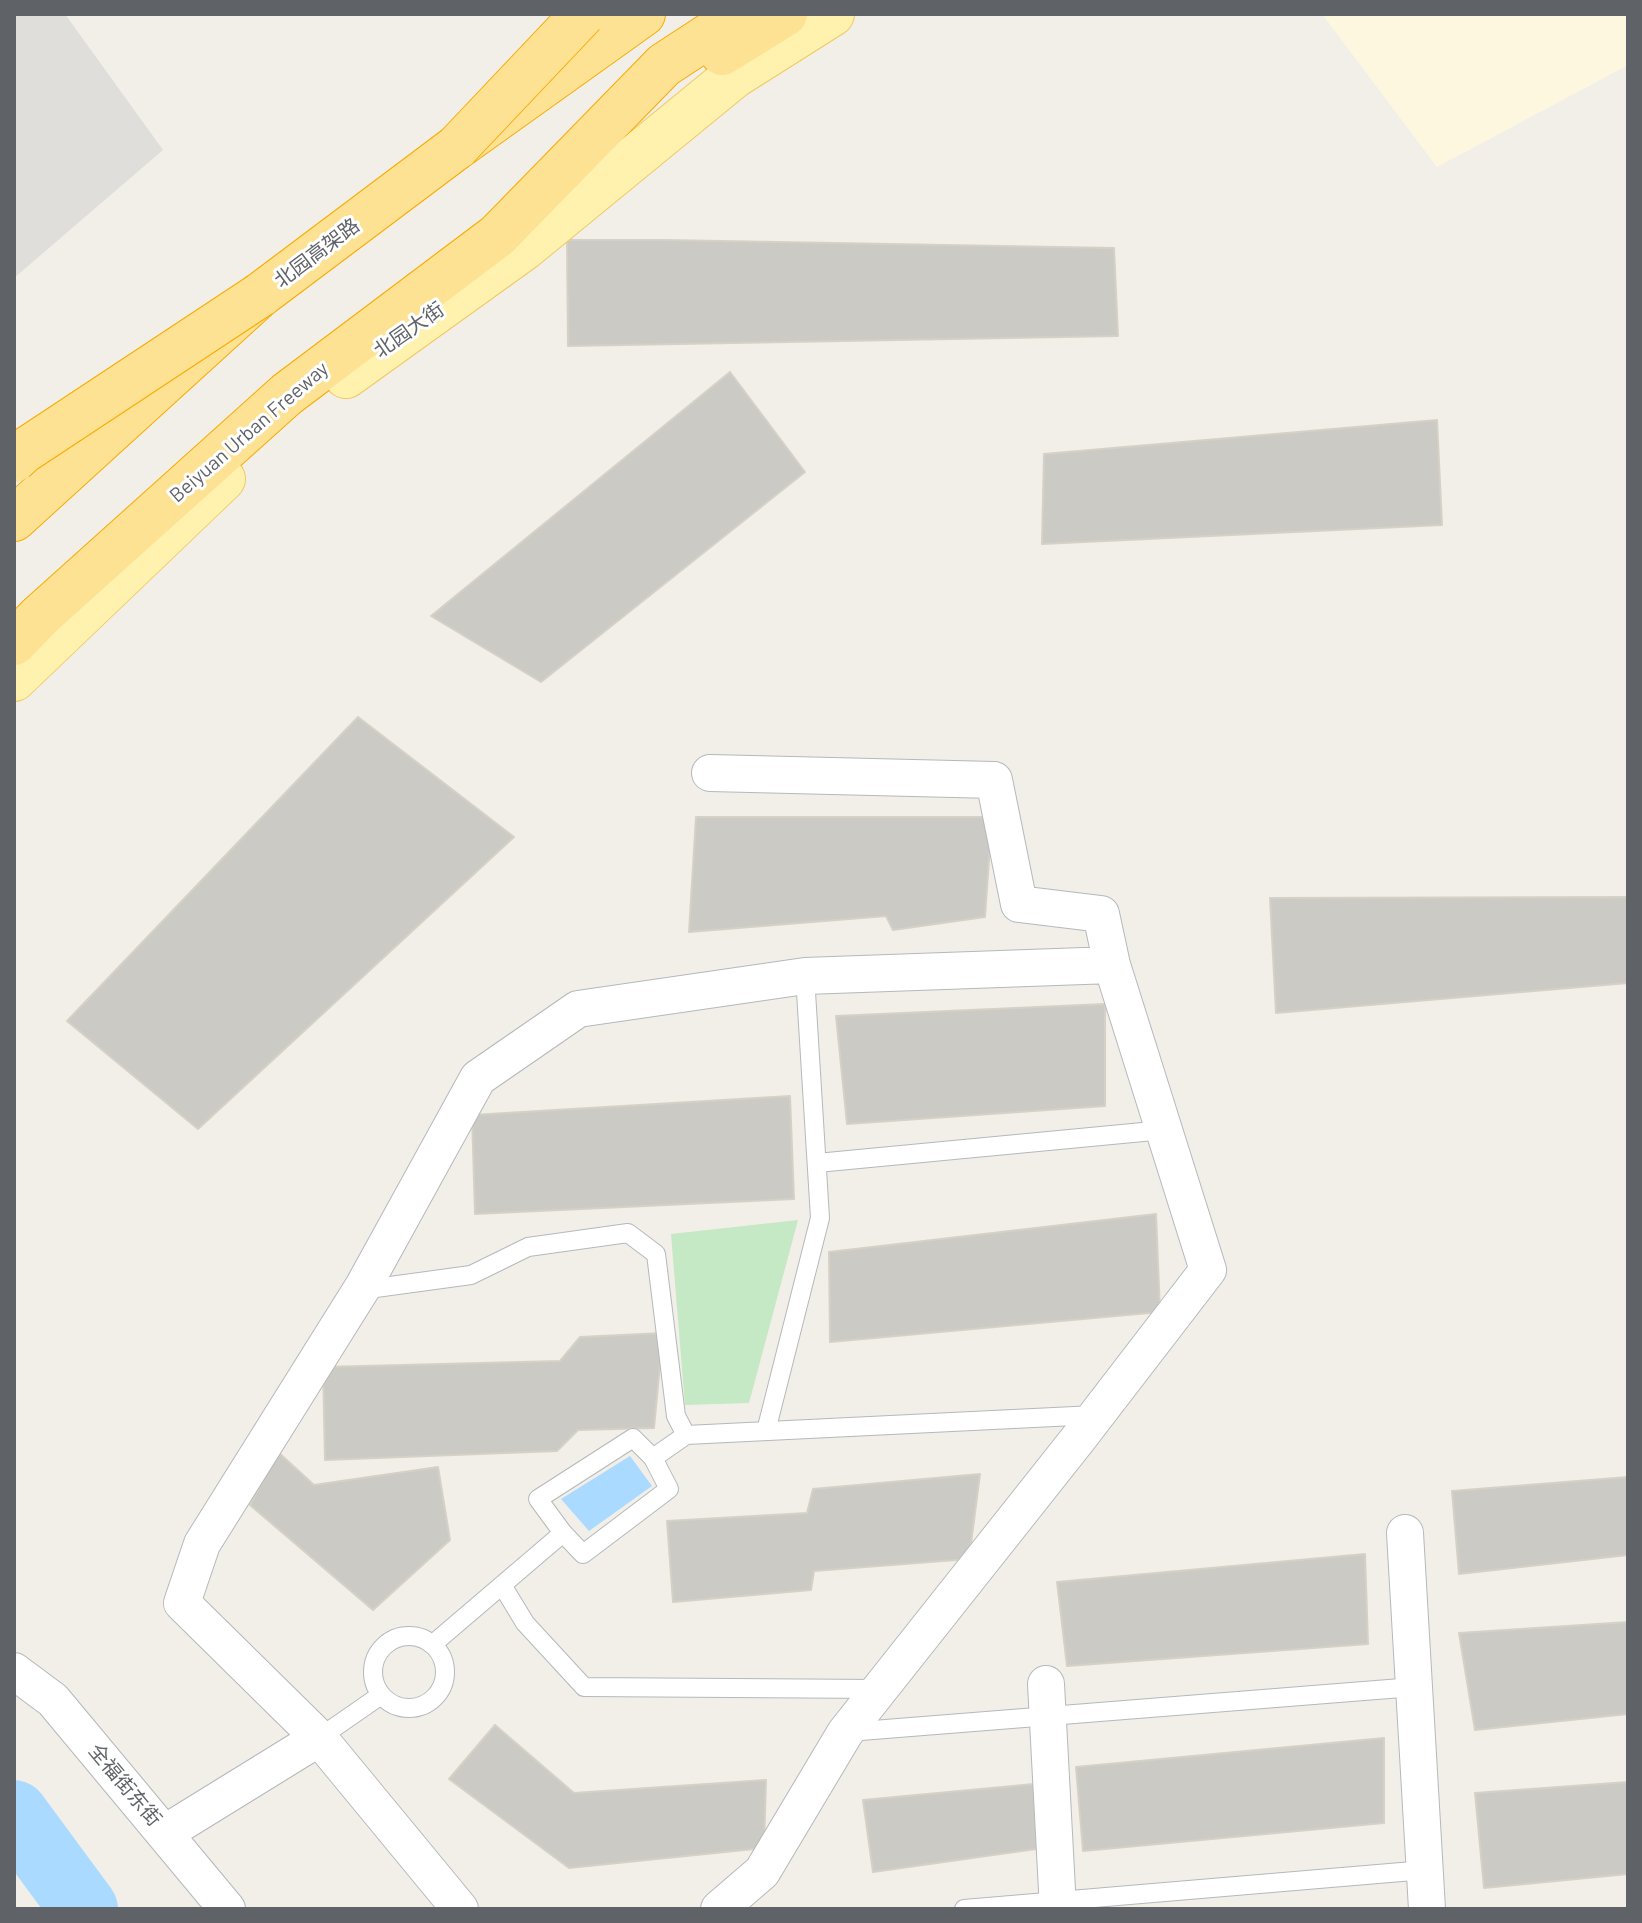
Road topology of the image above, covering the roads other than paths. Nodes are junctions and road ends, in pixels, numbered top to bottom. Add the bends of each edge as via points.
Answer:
1 (583, 14) edge
2 (600, 14) edge
3 (643, 14) edge
4 (742, 14) edge
5 (785, 14) edge
6 (832, 14) edge
7 (457, 147) junction
8 (497, 236) junction
9 (260, 295) junction
10 (14, 460) edge
11 (14, 507) edge
12 (14, 519) edge
13 (23, 636) edge
14 (14, 679) edge
15 (710, 773) dead end
16 (1112, 965) junction
17 (805, 976) junction
18 (1164, 1130) junction
19 (817, 1163) junction
20 (361, 1290) junction
21 (1096, 1415) junction
22 (766, 1431) junction
23 (686, 1435) junction
24 (653, 1458) junction
25 (563, 1533) junction
26 (1405, 1533) dead end
27 (502, 1585) junction
28 (433, 1644) junction
29 (14, 1671) edge
30 (1414, 1687) junction
31 (879, 1689) junction
32 (381, 1695) junction
33 (1047, 1700) junction
34 (845, 1733) junction
35 (319, 1738) junction
36 (165, 1833) junction
37 (1425, 1870) junction
38 (1057, 1905) edge
39 (227, 1909) edge
40 (460, 1909) edge
41 (719, 1909) edge
42 (964, 1909) edge
43 (1427, 1909) edge

1 - 7 highway, bridge
2 - 11 main road via 313,240
3 - 7 highway, 北园高架路, bridge
4 - 8 highway via 664,65
5 - 8 highway via 722,53
6 - 14 main road, 北园大街 via 734,76 524,248 285,418
7 - 9 highway, 北园高架路
8 - 13 highway, Beiyuan Urban Freeway via 287,394
9 - 10 highway, bridge
9 - 12 highway, 北园高架路, bridge
15 - 16 street via 994,780 1019,904 1101,914
16 - 17 street
16 - 18 street
17 - 19 lane
17 - 20 street via 578,1009 478,1078
18 - 19 lane
18 - 21 street via 1208,1270
19 - 22 lane via 820,1218
20 - 23 lane via 471,1275 528,1247 628,1233 656,1254 676,1416
20 - 35 street via 202,1544 182,1603
21 - 22 lane
21 - 31 street
22 - 23 lane
23 - 24 lane
24 - 25 lane via 669,1489 583,1554
24 - 25 lane via 633,1438 538,1499
25 - 27 lane
26 - 30 street
27 - 28 lane
27 - 31 lane via 525,1623 584,1687
28 - 32 lane via 411,1636 380,1651 373,1673
28 - 32 lane via 445,1665 442,1689 435,1698 401,1708
29 - 36 street, 全福街东街 via 53,1700
30 - 33 lane
30 - 37 street
31 - 34 street
32 - 35 lane
33 - 34 lane
33 - 38 street
34 - 41 street via 762,1872
35 - 36 street
35 - 40 street
36 - 39 street, 全福街东街
37 - 38 lane
37 - 43 street
38 - 42 lane

